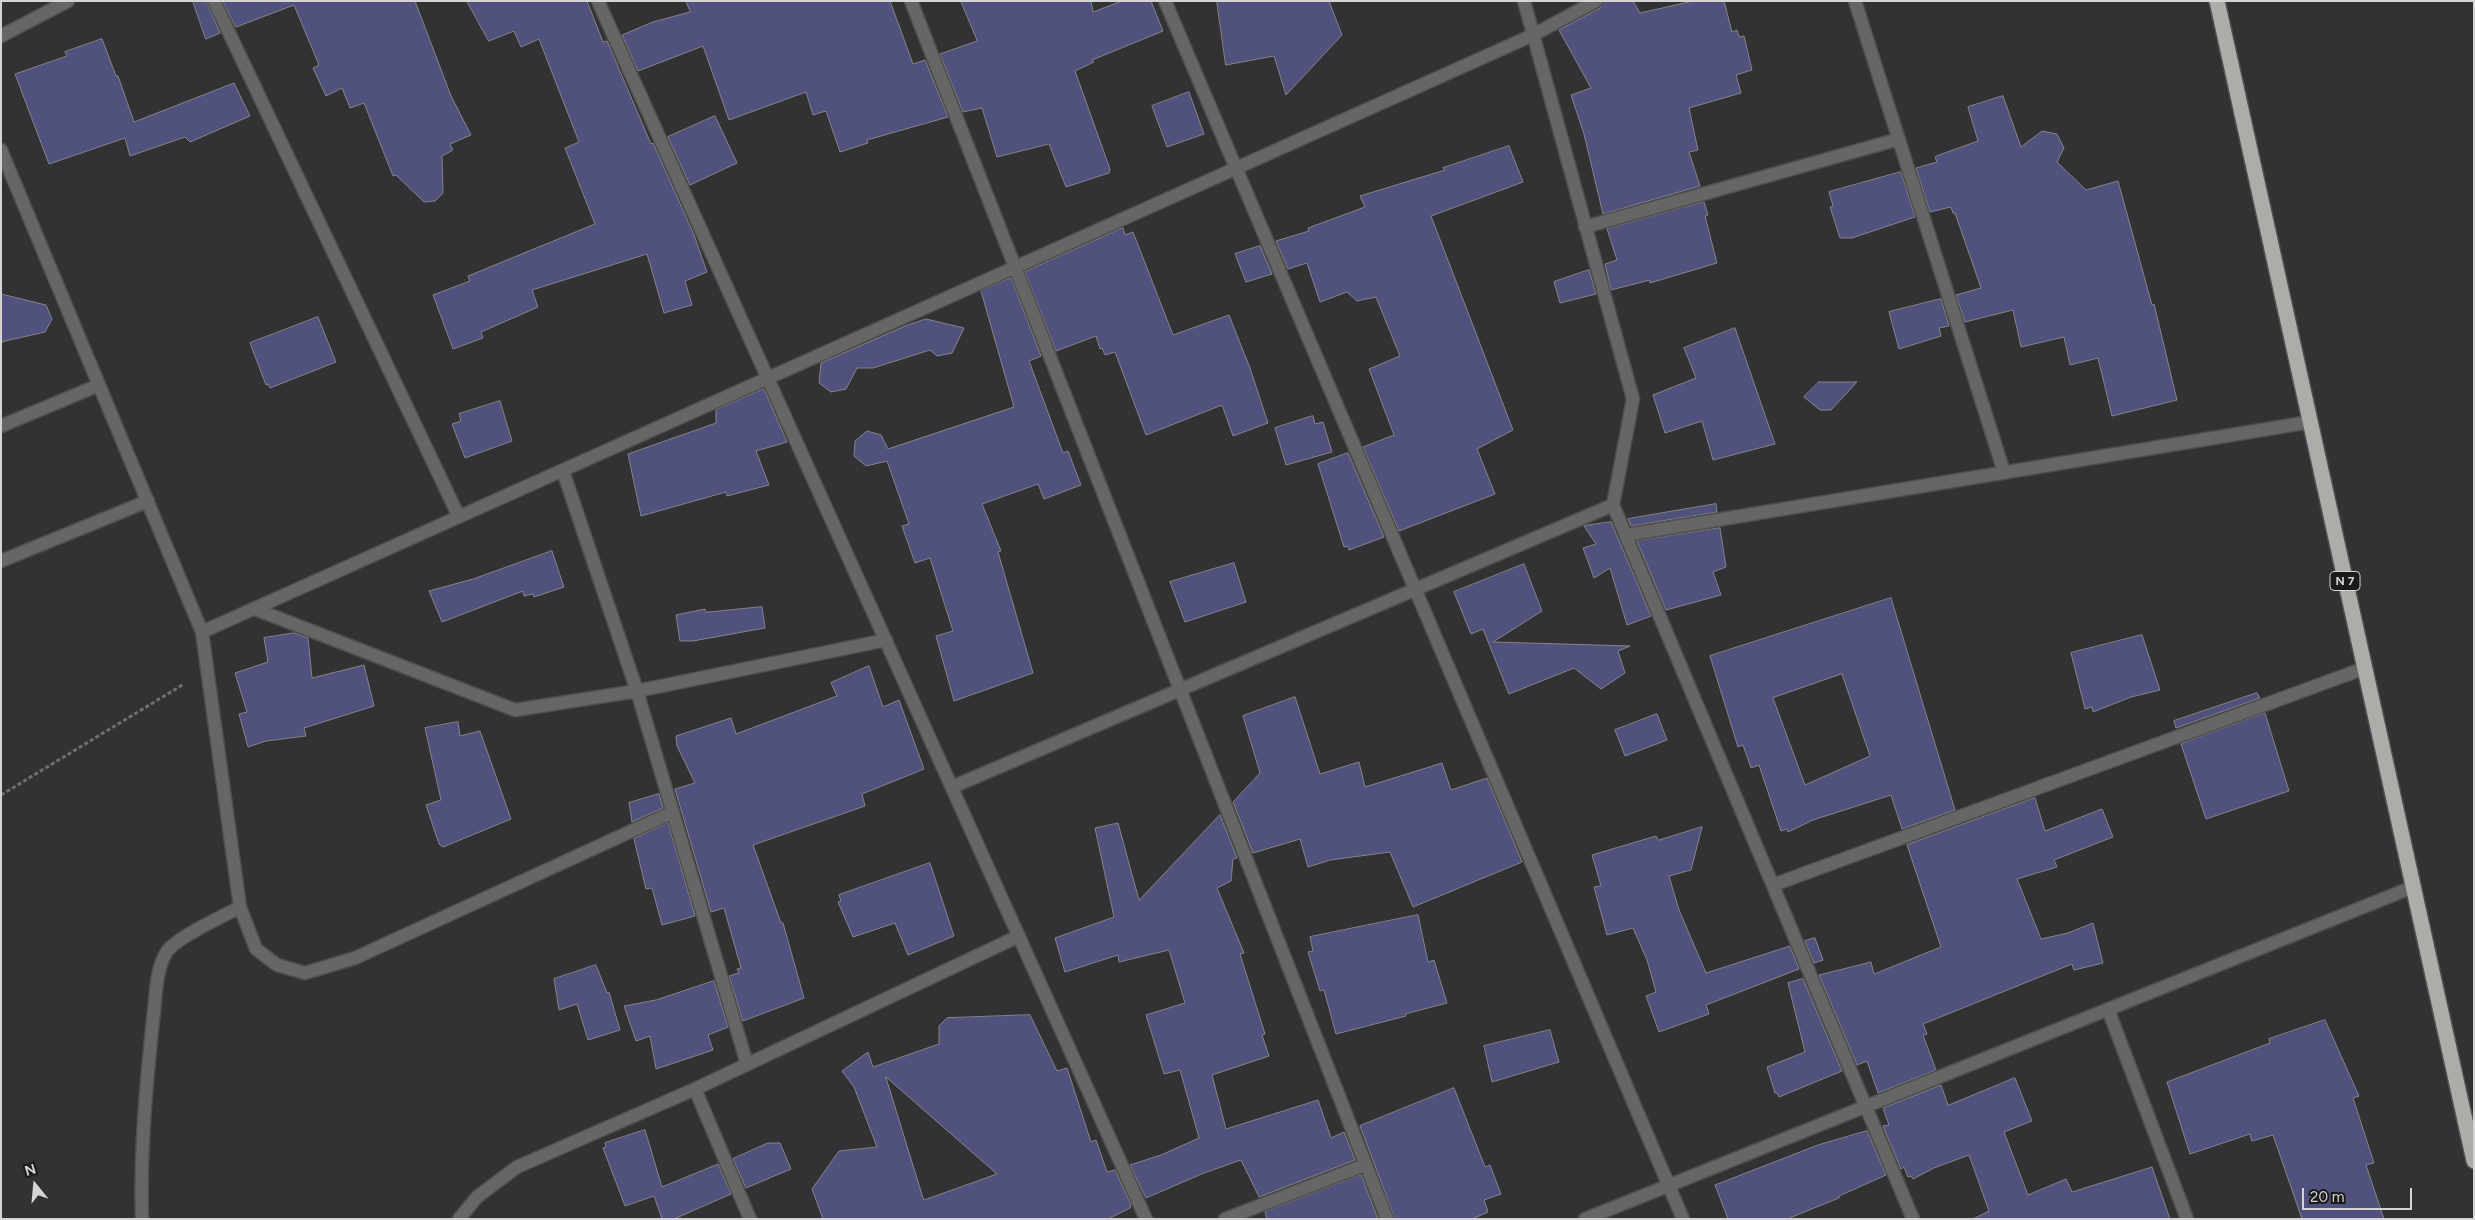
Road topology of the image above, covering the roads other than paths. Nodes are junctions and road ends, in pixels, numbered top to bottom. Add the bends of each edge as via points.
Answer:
1 (68, 1) edge
2 (214, 1) edge
3 (598, 1) edge
4 (911, 1) edge
5 (1165, 1) edge
6 (1524, 1) edge
7 (1596, 1) edge
8 (1855, 1) edge
9 (2217, 1) edge
10 (1533, 35) junction
11 (1, 36) edge
12 (1899, 139) junction
13 (1, 150) edge
14 (1236, 169) junction
15 (1586, 227) junction
16 (1015, 268) junction
17 (768, 379) junction
18 (99, 385) junction
19 (2310, 422) junction
20 (1, 426) edge
21 (564, 471) junction
22 (2004, 472) junction
23 (148, 501) junction
24 (1613, 505) junction
25 (459, 517) junction
26 (1626, 535) junction
27 (1, 561) edge
28 (1415, 590) junction
29 (255, 609) junction
30 (202, 632) junction
31 (886, 640) junction
32 (2365, 668) junction
33 (1180, 690) junction
34 (637, 691) junction
35 (952, 787) junction
36 (673, 812) junction
37 (1773, 885) junction
38 (2413, 887) junction
39 (240, 907) junction
40 (1019, 936) junction
41 (2108, 1009) junction
42 (747, 1064) junction
43 (696, 1089) junction
44 (1867, 1106) junction
45 (2474, 1161) edge
46 (1366, 1164) junction
47 (1668, 1186) junction
48 (142, 1219) edge
49 (459, 1219) edge
50 (750, 1219) edge
51 (1146, 1219) edge
52 (1225, 1219) edge
53 (1387, 1219) edge
54 (1585, 1219) edge
55 (1682, 1219) edge
56 (1914, 1219) edge
57 (2187, 1219) edge

1 - 11 street
2 - 25 street
3 - 17 street
4 - 16 street
5 - 14 street
6 - 10 street
7 - 10 street
8 - 12 street
9 - 19 highway, N 7
10 - 14 street
10 - 15 street
12 - 15 street
12 - 22 street
13 - 18 street
14 - 16 street
14 - 28 street
15 - 24 street via 1633,399
16 - 17 street
16 - 33 street
17 - 21 street
17 - 31 street
18 - 20 street
18 - 23 street
19 - 22 street
19 - 32 highway, N 7
21 - 25 street
21 - 34 street
22 - 26 street
23 - 27 street
23 - 30 street
24 - 26 street
24 - 28 street
25 - 29 street
26 - 37 street
28 - 33 street
28 - 47 street
29 - 30 street
29 - 34 street via 515,710
30 - 39 street
31 - 34 street
31 - 35 street
32 - 37 street
32 - 38 highway, N 7
33 - 35 street
33 - 46 street
34 - 36 street
35 - 40 street
36 - 39 street via 355,958 305,973 277,965 256,949
36 - 42 street
37 - 44 street
38 - 41 street
38 - 45 highway, N 7
39 - 48 street via 180,940 166,952 158,977 145,1093
40 - 42 street
40 - 51 street
41 - 44 street
41 - 57 street
42 - 43 street
43 - 49 street via 516,1167 477,1198
43 - 50 street
44 - 47 street
44 - 56 street
46 - 52 street
46 - 53 street
47 - 54 street
47 - 55 street

